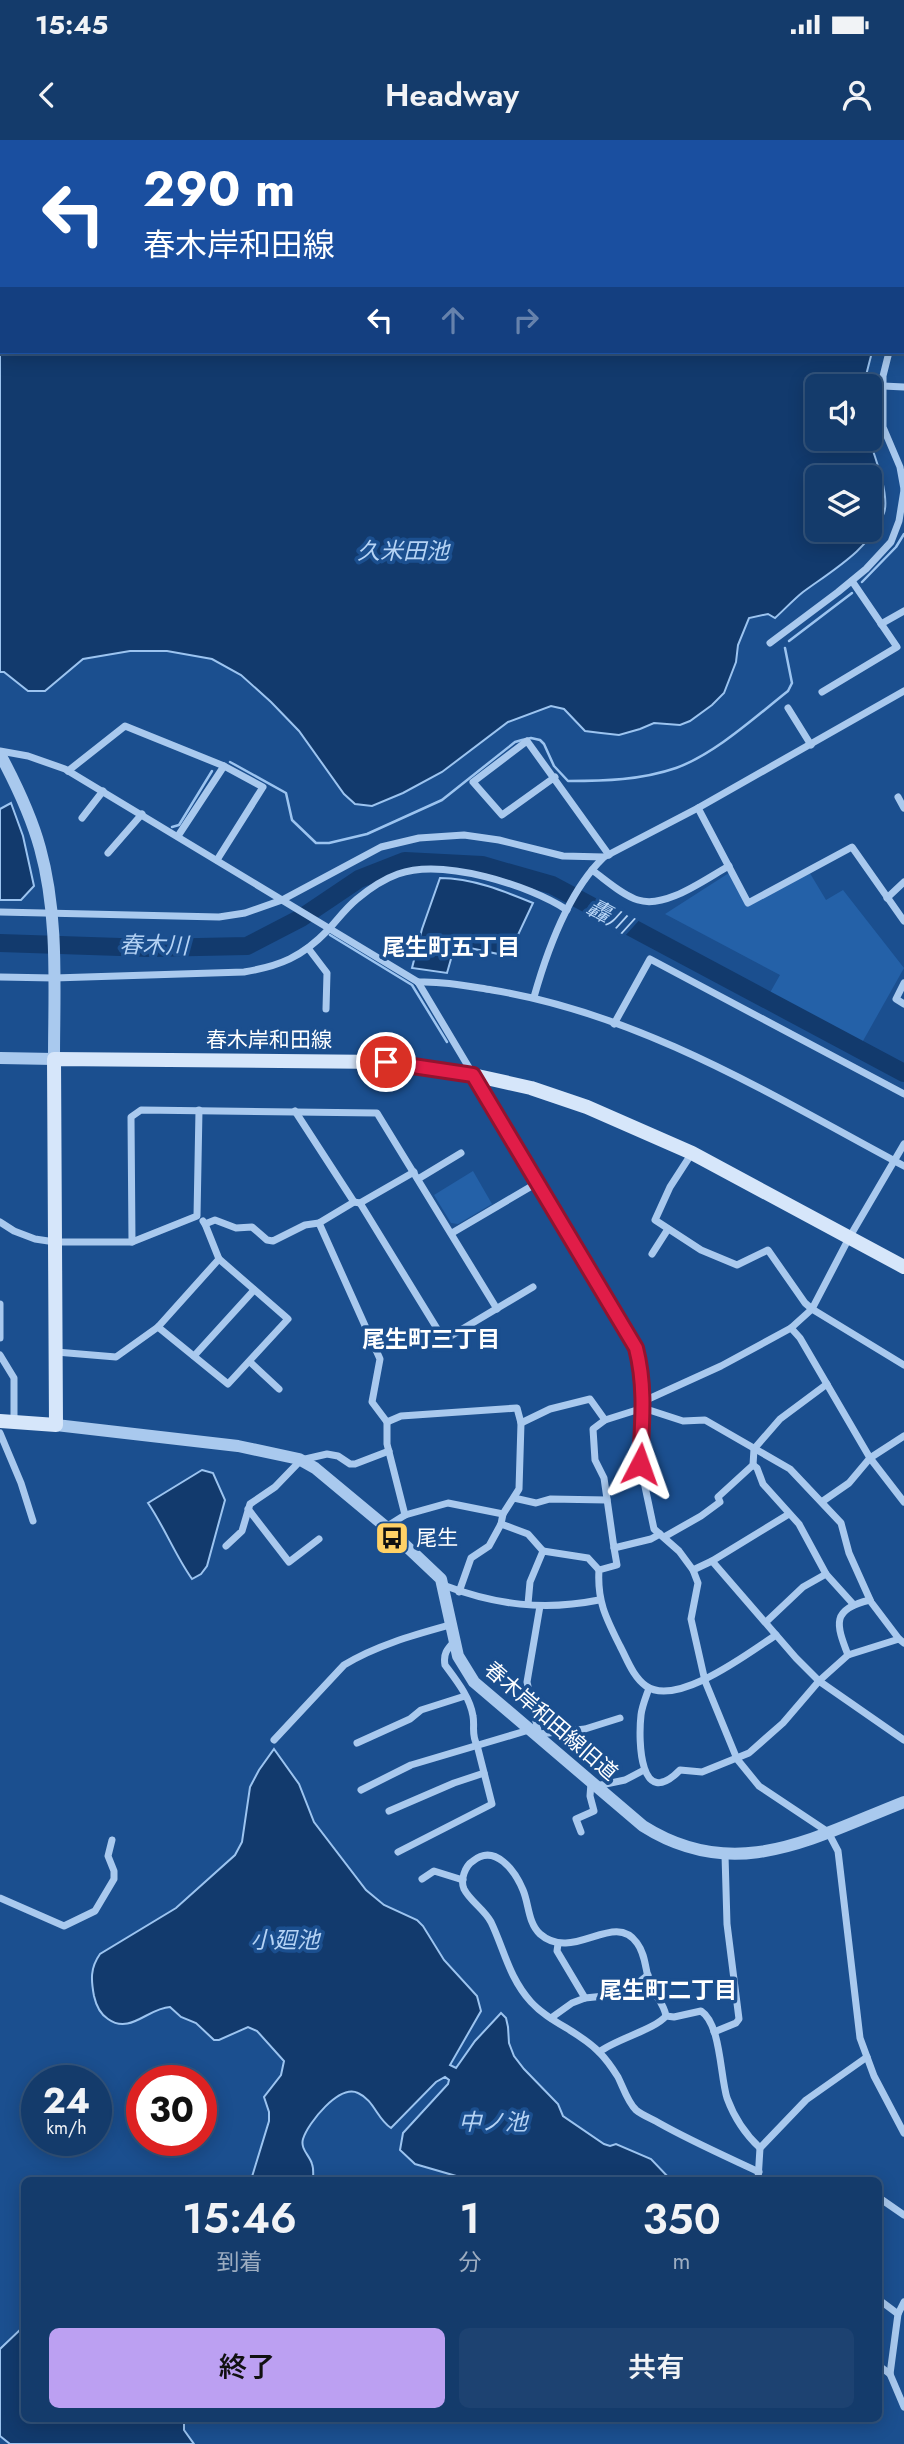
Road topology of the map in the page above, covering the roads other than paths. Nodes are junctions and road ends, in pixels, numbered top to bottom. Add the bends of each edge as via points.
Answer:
1 (889, 354) edge
2 (883, 386) junction
3 (904, 387) edge
4 (904, 490) edge
5 (901, 522) edge
6 (852, 581) junction
7 (904, 611) edge
8 (881, 624) junction
9 (770, 643) dead end
10 (904, 691) edge
11 (822, 692) dead end
12 (788, 708) dead end
13 (811, 745) junction
14 (0, 752) edge
15 (224, 766) junction
16 (68, 771) junction
17 (555, 777) junction
18 (103, 791) junction
19 (898, 797) dead end
20 (698, 808) junction
21 (904, 808) edge
22 (142, 814) junction
23 (82, 818) dead end
24 (178, 836) junction
25 (108, 853) dead end
26 (606, 856) junction
27 (217, 860) junction
28 (729, 866) junction
29 (592, 870) junction
30 (904, 882) edge
31 (887, 898) junction
32 (282, 900) junction
33 (567, 910) junction
34 (0, 912) edge
35 (51, 912) junction
36 (904, 921) edge
37 (330, 928) junction
38 (308, 948) junction
39 (0, 977) edge
40 (54, 978) junction
41 (418, 982) junction
42 (904, 983) edge
43 (534, 997) junction
44 (904, 1004) edge
45 (326, 1009) dead end
46 (614, 1024) junction
47 (0, 1058) edge
48 (54, 1059) junction
49 (473, 1075) junction
50 (904, 1094) edge
51 (199, 1110) junction
52 (295, 1111) junction
53 (904, 1144) edge
54 (461, 1153) dead end
55 (692, 1153) junction
56 (895, 1161) junction
57 (904, 1166) edge
58 (416, 1176) junction
59 (537, 1183) junction
60 (357, 1203) junction
61 (197, 1216) junction
62 (0, 1222) edge
63 (319, 1223) junction
64 (205, 1224) junction
65 (668, 1229) junction
66 (452, 1233) junction
67 (849, 1238) junction
68 (55, 1242) junction
69 (132, 1242) junction
70 (652, 1254) dead end
71 (219, 1259) junction
72 (904, 1268) edge
73 (533, 1287) dead end
74 (254, 1290) junction
75 (0, 1304) edge
76 (497, 1309) junction
77 (812, 1310) junction
78 (158, 1327) junction
79 (791, 1328) junction
80 (0, 1338) edge
81 (56, 1352) junction
82 (0, 1355) edge
83 (194, 1356) junction
84 (250, 1362) junction
85 (904, 1365) edge
86 (827, 1384) junction
87 (278, 1389) dead end
88 (644, 1405) junction
89 (605, 1420) junction
90 (7, 1422) edge
91 (387, 1422) junction
92 (521, 1423) junction
93 (57, 1425) junction
94 (0, 1433) edge
95 (904, 1436) edge
96 (754, 1449) junction
97 (389, 1451) junction
98 (870, 1458) junction
99 (301, 1460) junction
100 (753, 1465) junction
101 (514, 1498) junction
102 (607, 1500) junction
103 (822, 1501) junction
104 (904, 1502) edge
105 (248, 1509) junction
106 (503, 1514) junction
107 (789, 1514) junction
108 (405, 1515) junction
109 (33, 1521) dead end
110 (501, 1524) junction
111 (386, 1527) junction
112 (662, 1536) junction
113 (319, 1539) dead end
114 (226, 1546) dead end
115 (614, 1548) junction
116 (544, 1551) junction
117 (712, 1561) junction
118 (599, 1570) junction
119 (693, 1570) junction
120 (826, 1574) junction
121 (443, 1586) junction
122 (459, 1591) junction
123 (599, 1600) junction
124 (870, 1600) junction
125 (528, 1604) junction
126 (540, 1605) junction
127 (854, 1605) junction
128 (766, 1622) junction
129 (450, 1625) junction
130 (776, 1635) junction
131 (902, 1641) edge
132 (454, 1642) junction
133 (848, 1655) junction
134 (705, 1681) junction
135 (819, 1681) junction
136 (649, 1688) junction
137 (465, 1696) junction
138 (620, 1718) dead end
139 (535, 1734) junction
140 (274, 1740) dead end
141 (904, 1740) edge
142 (357, 1743) dead end
143 (477, 1745) junction
144 (737, 1759) junction
145 (644, 1770) junction
146 (484, 1773) junction
147 (593, 1784) junction
148 (361, 1790) dead end
149 (904, 1802) edge
150 (389, 1811) dead end
151 (581, 1832) dead end
152 (828, 1832) junction
153 (111, 1840) dead end
154 (398, 1852) dead end
155 (725, 1855) junction
156 (422, 1878) dead end
157 (463, 1880) junction
158 (0, 1898) edge
159 (558, 1944) junction
160 (648, 1975) junction
161 (585, 1998) junction
162 (666, 2016) junction
163 (551, 2018) junction
164 (714, 2032) junction
165 (599, 2052) junction
166 (867, 2057) junction
167 (904, 2133) edge
168 (760, 2148) junction
169 (758, 2176) edge
170 (882, 2200) edge
171 (904, 2215) edge
172 (882, 2300) edge
173 (902, 2307) edge
174 (882, 2368) edge
175 (890, 2374) junction
176 (904, 2407) edge

1 - 2 street
2 - 3 street
2 - 4 street via 883,426
4 - 5 street
5 - 6 street via 891,542
6 - 8 street
6 - 9 street
7 - 8 street
8 - 11 street via 897,647
10 - 13 street
12 - 13 street
13 - 20 street
14 - 16 street
14 - 35 street via 31,819
15 - 16 street via 125,726
15 - 24 street
15 - 27 street via 263,786
16 - 18 street
17 - 17 street via 527,741 473,782 502,815
17 - 26 street
18 - 22 street
18 - 23 street
19 - 21 street
20 - 26 street
20 - 28 street
22 - 24 street
22 - 25 street
24 - 27 street
26 - 29 street
26 - 32 street via 563,856 464,835 418,838 381,847
27 - 32 street
28 - 29 street via 665,901 652,903 636,900
28 - 31 street via 748,902 852,847
29 - 33 street
30 - 31 street
31 - 36 street
32 - 35 street via 219,917
32 - 37 street
33 - 37 street via 509,883 472,874 419,870 398,874 360,897
33 - 43 street
34 - 35 street
35 - 40 street
37 - 38 street
37 - 41 street
38 - 40 street via 291,960 244,972
38 - 45 street via 327,973
39 - 40 street
40 - 48 street
41 - 43 street
41 - 49 street
42 - 44 street via 896,999
43 - 46 street
46 - 50 street via 650,959
46 - 56 street via 682,1049
47 - 48 street
48 - 49 main road, 春木岸和田線 via 386,1062
48 - 68 main road
49 - 55 main road, 春木岸和田線 via 587,1107
49 - 59 street
51 - 52 street
51 - 61 street
51 - 69 street via 141,1110 131,1117
52 - 58 street via 377,1113
52 - 60 street
53 - 56 street
54 - 58 street
55 - 65 street via 655,1220
55 - 67 main road, 春木岸和田線
56 - 57 street
56 - 67 street
58 - 60 street
58 - 66 street
59 - 66 street
59 - 88 street via 636,1348
60 - 63 street
60 - 76 street via 444,1340
61 - 64 street
61 - 69 street
62 - 68 street via 35,1239
63 - 64 street via 274,1241 267,1241 252,1227 236,1228 215,1220
63 - 91 street via 380,1359 372,1402
64 - 71 street
65 - 70 street
65 - 77 street via 737,1265 768,1250
66 - 76 street
67 - 72 main road, 春木岸和田線
67 - 77 street
68 - 69 street
68 - 81 main road
71 - 74 street
71 - 78 street
73 - 76 street
74 - 83 street
74 - 84 street via 288,1319
75 - 80 street
77 - 79 street
77 - 85 street
78 - 81 street via 116,1357
78 - 83 street
79 - 86 street
79 - 88 street
81 - 93 main road
82 - 90 street via 14,1378
83 - 84 street via 228,1384
84 - 87 street
86 - 96 street via 780,1419
86 - 98 street
88 - 89 street
88 - 96 street via 682,1420 705,1420
88 - 112 street via 640,1464 654,1528
89 - 92 street via 590,1399 550,1409
89 - 102 street via 593,1429 595,1460
90 - 93 main road
91 - 92 street via 401,1416 517,1408
91 - 97 street
92 - 101 street via 520,1479
93 - 99 street via 221,1443
94 - 109 street
95 - 98 street
96 - 100 street
96 - 103 street via 790,1469
97 - 99 street via 355,1464 327,1454
97 - 108 street
98 - 103 street via 849,1483
98 - 104 street
99 - 105 street
99 - 111 street
100 - 107 street
100 - 112 street via 718,1497 720,1502
101 - 102 street via 536,1503
101 - 106 street
102 - 115 street
103 - 124 street via 841,1523
105 - 113 street via 289,1562
105 - 114 street via 242,1531
106 - 108 street via 448,1503
106 - 110 street
107 - 117 street
107 - 120 street
108 - 111 street
110 - 116 street via 528,1534
110 - 122 street via 489,1546 471,1558
111 - 121 street
112 - 115 street
112 - 119 street
115 - 118 street via 617,1565
116 - 118 street via 588,1558
116 - 125 street via 530,1582
117 - 119 street
117 - 128 street
118 - 123 street
119 - 134 street via 698,1583 691,1619
120 - 127 street
120 - 128 street via 803,1587
121 - 122 street
121 - 129 street, 春木岸和田線旧道
122 - 125 street via 500,1603
123 - 126 street
123 - 136 street via 626,1658
124 - 127 street
124 - 131 street
125 - 126 street
126 - 139 street via 527,1682
127 - 133 street via 838,1620
128 - 130 street
129 - 132 street, 春木岸和田線旧道
129 - 140 street via 402,1639 344,1665
130 - 134 street
130 - 135 street
131 - 133 street
132 - 137 street via 443,1659
132 - 139 street, 春木岸和田線旧道 via 474,1682
133 - 135 street
134 - 136 street via 683,1688
134 - 144 street
135 - 141 street
135 - 144 street via 783,1723
136 - 145 street via 640,1720
137 - 142 street via 421,1710
137 - 143 street via 474,1718 472,1736
138 - 139 street via 585,1729
139 - 143 street
139 - 147 street, 春木岸和田線旧道
143 - 146 street
143 - 148 street via 411,1765
144 - 145 street via 702,1772 680,1770 660,1783
144 - 152 street via 759,1786
145 - 147 street via 625,1780
146 - 150 street
146 - 154 street via 492,1804
147 - 151 street via 594,1811 576,1819
147 - 155 street, 春木岸和田線旧道 via 654,1833 689,1848
149 - 152 street, 春木岸和田線旧道
152 - 155 street, 春木岸和田線旧道 via 778,1850
152 - 166 street via 838,1851 860,2038
153 - 158 street via 108,1856 114,1879 95,1911 64,1926
155 - 164 street via 727,1924 739,2019
156 - 157 street via 434,1871
157 - 159 street via 474,1859 484,1855 502,1860 522,1888 538,1933
157 - 163 street via 464,1889 491,1922 520,1987
159 - 160 street via 608,1933 631,1936
159 - 161 street via 557,1951
160 - 161 street via 614,1995
160 - 162 street
161 - 163 street
162 - 164 street via 701,2011
162 - 165 street
163 - 165 street
164 - 168 street via 728,2101
165 - 169 street via 635,2109
166 - 167 street
166 - 168 street via 806,2100
168 - 169 street
170 - 171 street
172 - 173 street
173 - 175 street
174 - 175 street
175 - 176 street

